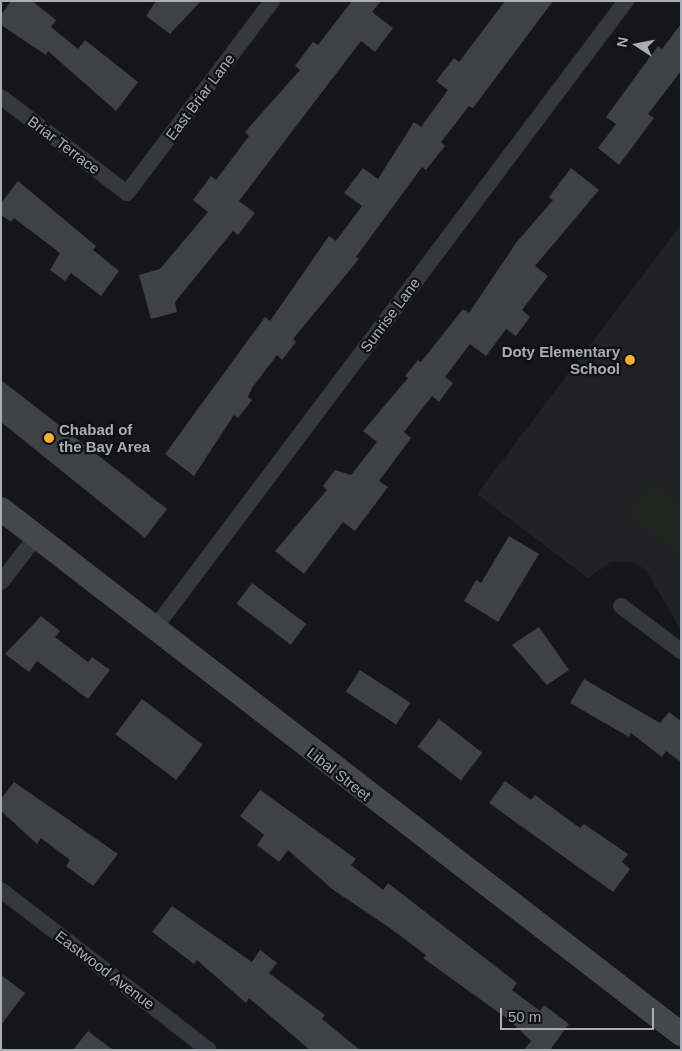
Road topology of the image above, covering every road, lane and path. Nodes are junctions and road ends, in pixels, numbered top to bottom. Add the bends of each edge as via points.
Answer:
1 (272, 1) edge
2 (626, 1) edge
3 (1, 97) edge
4 (128, 193) joint
5 (1, 509) edge
6 (36, 536) junction
7 (1, 582) edge
8 (621, 606) dead end
9 (154, 629) junction
10 (681, 651) edge
11 (1, 890) edge
12 (681, 1034) edge
13 (209, 1050) edge

1 - 4 street, East Briar Lane
2 - 9 street, Sunrise Lane
3 - 4 street, Briar Terrace
5 - 6 street, Libal Street
6 - 7 street
6 - 9 street, Libal Street
8 - 10 street
9 - 12 street, Libal Street
11 - 13 street, Eastwood Avenue

